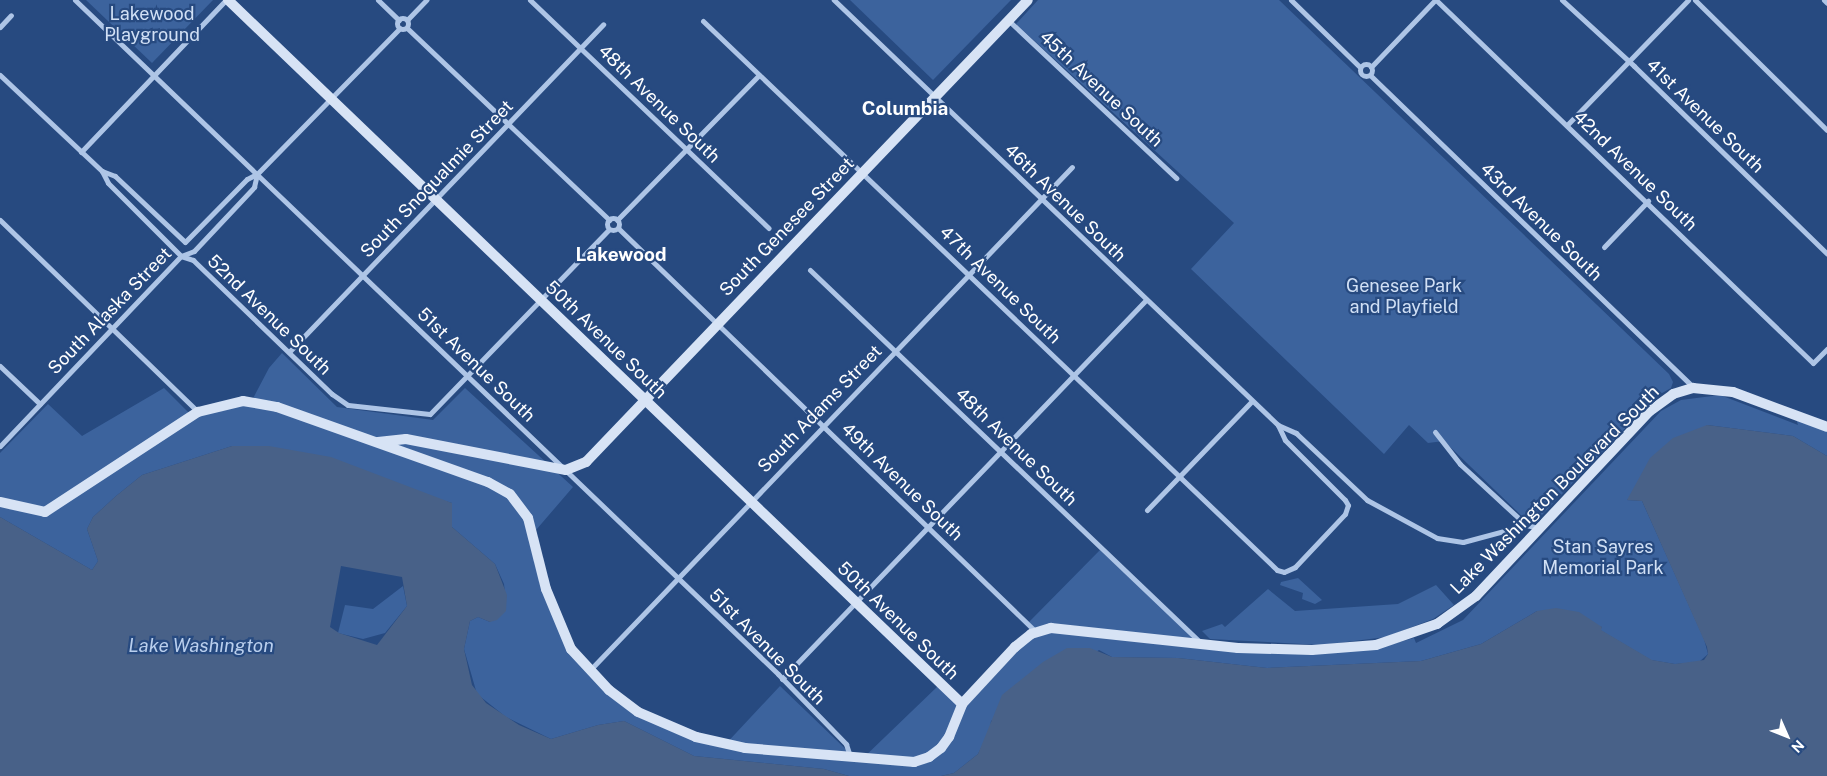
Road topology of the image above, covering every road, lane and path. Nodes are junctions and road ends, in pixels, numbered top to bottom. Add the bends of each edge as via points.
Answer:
1 (75, 0) edge
2 (227, 0) edge
3 (378, 0) edge
4 (426, 0) edge
5 (530, 0) edge
6 (834, 0) edge
7 (1028, 0) edge
8 (1291, 0) edge
9 (1436, 0) edge
10 (1562, 0) edge
11 (1688, 0) edge
12 (1695, 0) edge
13 (1824, 0) edge
14 (1827, 3) edge
15 (11, 15) dead end
16 (399, 20) junction
17 (408, 20) junction
18 (703, 20) dead end
19 (1008, 20) junction
20 (603, 24) dead end
21 (0, 27) edge
22 (400, 28) junction
23 (407, 28) junction
24 (581, 48) junction
25 (1628, 62) junction
26 (1371, 66) junction
27 (1360, 67) junction
28 (0, 75) edge
29 (153, 75) junction
30 (759, 75) junction
31 (1370, 75) junction
32 (934, 96) junction
33 (331, 99) junction
34 (508, 124) junction
35 (1566, 125) junction
36 (1827, 130) edge
37 (686, 149) junction
38 (81, 152) junction
39 (1072, 167) dead end
40 (102, 171) junction
41 (862, 172) junction
42 (257, 174) junction
43 (1176, 178) dead end
44 (1041, 198) junction
45 (437, 200) junction
46 (1648, 201) junction
47 (0, 220) edge
48 (609, 220) junction
49 (617, 220) junction
50 (618, 228) junction
51 (769, 228) dead end
52 (609, 229) junction
53 (182, 241) joint
54 (1604, 247) dead end
55 (1827, 254) edge
56 (181, 256) junction
57 (810, 270) dead end
58 (968, 274) junction
59 (362, 275) junction
60 (542, 300) junction
61 (1146, 300) junction
62 (716, 325) junction
63 (113, 328) junction
64 (1827, 349) edge
65 (896, 350) junction
66 (289, 352) junction
67 (0, 366) edge
68 (1074, 375) junction
69 (468, 376) junction
70 (1693, 388) junction
71 (645, 400) junction
72 (1252, 401) junction
73 (40, 404) junction
74 (198, 412) junction
75 (1278, 425) junction
76 (823, 426) junction
77 (1827, 427) edge
78 (1435, 432) dead end
79 (378, 442) junction
80 (0, 446) edge
81 (1002, 451) junction
82 (566, 470) junction
83 (1179, 477) junction
84 (0, 502) edge
85 (750, 502) junction
86 (1147, 510) dead end
87 (1526, 525) junction
88 (929, 527) junction
89 (1539, 528) junction
90 (1277, 570) joint
91 (677, 578) junction
92 (856, 603) junction
93 (1036, 632) junction
94 (1202, 644) junction
95 (589, 671) junction
96 (782, 679) junction
97 (962, 704) junction
98 (850, 756) junction

1 - 29 street, 51st Avenue South
2 - 29 street
2 - 33 main road, 50th Avenue South
3 - 16 street
4 - 17 street
5 - 24 street, 48th Avenue South
6 - 32 street, 46th Avenue South
7 - 19 main road, South Genesee Street
8 - 27 street
9 - 26 street
9 - 35 street, 42nd Avenue South
10 - 25 street, 41st Avenue South
11 - 25 street
12 - 36 street
13 - 14 street
15 - 21 street
16 - 17 street
16 - 22 street
17 - 23 street
18 - 30 street, 47th Avenue South
19 - 32 main road, South Genesee Street
19 - 43 street, 45th Avenue South
20 - 24 street, South Snoqualmie Street
22 - 23 street
22 - 33 street, South Alaska Street
23 - 34 street
24 - 34 street, South Snoqualmie Street
24 - 37 street, 48th Avenue South
25 - 35 street
25 - 55 street, 41st Avenue South
26 - 27 street via 1365,64
26 - 31 street
27 - 31 street, 43rd Avenue South via 1363,76
28 - 38 street, 52nd Avenue South
29 - 38 street
29 - 42 street, 51st Avenue South
30 - 37 street
30 - 41 street, 47th Avenue South
31 - 70 street, 43rd Avenue South
32 - 41 main road, South Genesee Street
32 - 44 street, 46th Avenue South
33 - 42 street, South Alaska Street
33 - 45 main road, 50th Avenue South
34 - 45 street, South Snoqualmie Street
34 - 48 street
35 - 46 street, 42nd Avenue South
37 - 49 street
37 - 51 street, 48th Avenue South
38 - 40 street, 52nd Avenue South
39 - 44 street, South Adams Street
40 - 53 street, 52nd Avenue South via 115,176
40 - 56 street, 52nd Avenue South via 108,183
41 - 58 street, 47th Avenue South
41 - 62 main road, South Genesee Street
42 - 53 street, South Alaska Street via 247,180 188,241
42 - 56 street, South Alaska Street via 254,187 194,251
42 - 59 street, 51st Avenue South
44 - 58 street, South Adams Street
44 - 61 street, 46th Avenue South
45 - 59 street, South Snoqualmie Street
45 - 60 main road, 50th Avenue South
46 - 54 street
46 - 64 street, 42nd Avenue South via 1813,363
47 - 63 street
48 - 49 street
48 - 52 street
49 - 50 street
50 - 52 street
50 - 62 street, 49th Avenue South
52 - 60 street
56 - 63 street, South Alaska Street
56 - 66 street, 52nd Avenue South via 193,260
57 - 65 street, 48th Avenue South
58 - 65 street, South Adams Street
58 - 68 street, 47th Avenue South
59 - 66 street, South Snoqualmie Street
59 - 69 street, 51st Avenue South
60 - 69 street
60 - 71 main road, 50th Avenue South
61 - 68 street
61 - 72 street, 46th Avenue South
62 - 71 main road, South Genesee Street
62 - 76 street, 49th Avenue South
63 - 73 street, South Alaska Street
63 - 74 street
65 - 76 street, South Adams Street
65 - 81 street, 48th Avenue South
66 - 69 street, 52nd Avenue South via 343,403 420,414 434,410
67 - 73 street
68 - 81 street
68 - 83 street, 47th Avenue South
69 - 82 street, 51st Avenue South
70 - 77 main road, Lake Washington Boulevard South via 1733,392
70 - 89 main road, Lake Washington Boulevard South via 1660,402
71 - 82 main road, South Genesee Street via 591,458 576,469
71 - 85 main road, 50th Avenue South
72 - 75 street, 46th Avenue South
72 - 83 street
73 - 80 street, South Alaska Street
74 - 79 main road, Lake Washington Boulevard South via 229,402 260,402
74 - 84 main road, Lake Washington Boulevard South via 51,509 37,512
75 - 87 street, 46th Avenue South via 1296,432 1367,500 1437,538 1463,542
75 - 90 street, 46th Avenue South via 1285,440 1348,506 1345,514 1295,567 1284,572
76 - 85 street, South Adams Street
76 - 88 street, 49th Avenue South
78 - 87 street via 1460,464
79 - 82 main road via 406,439
79 - 95 main road, Lake Washington Boulevard South via 488,482 518,501 528,518 553,609 571,649
81 - 88 street
81 - 94 street, 48th Avenue South
82 - 91 street, 51st Avenue South
83 - 86 street
83 - 90 street, 47th Avenue South
85 - 91 street, South Adams Street
85 - 92 main road, 50th Avenue South
87 - 89 street, 46th Avenue South
88 - 92 street
88 - 93 street, 49th Avenue South
89 - 94 main road, Lake Washington Boulevard South via 1476,596 1437,624 1411,635 1342,649
91 - 95 street, South Adams Street
91 - 96 street, 51st Avenue South
92 - 96 street
92 - 97 main road, 50th Avenue South
93 - 94 main road, Lake Washington Boulevard South via 1064,627
93 - 97 main road, Lake Washington Boulevard South via 1015,647
95 - 98 main road, Lake Washington Boulevard South via 638,712 696,737 745,748
96 - 98 street, 51st Avenue South via 846,744
97 - 98 main road, Lake Washington Boulevard South via 949,737 929,757 909,762

